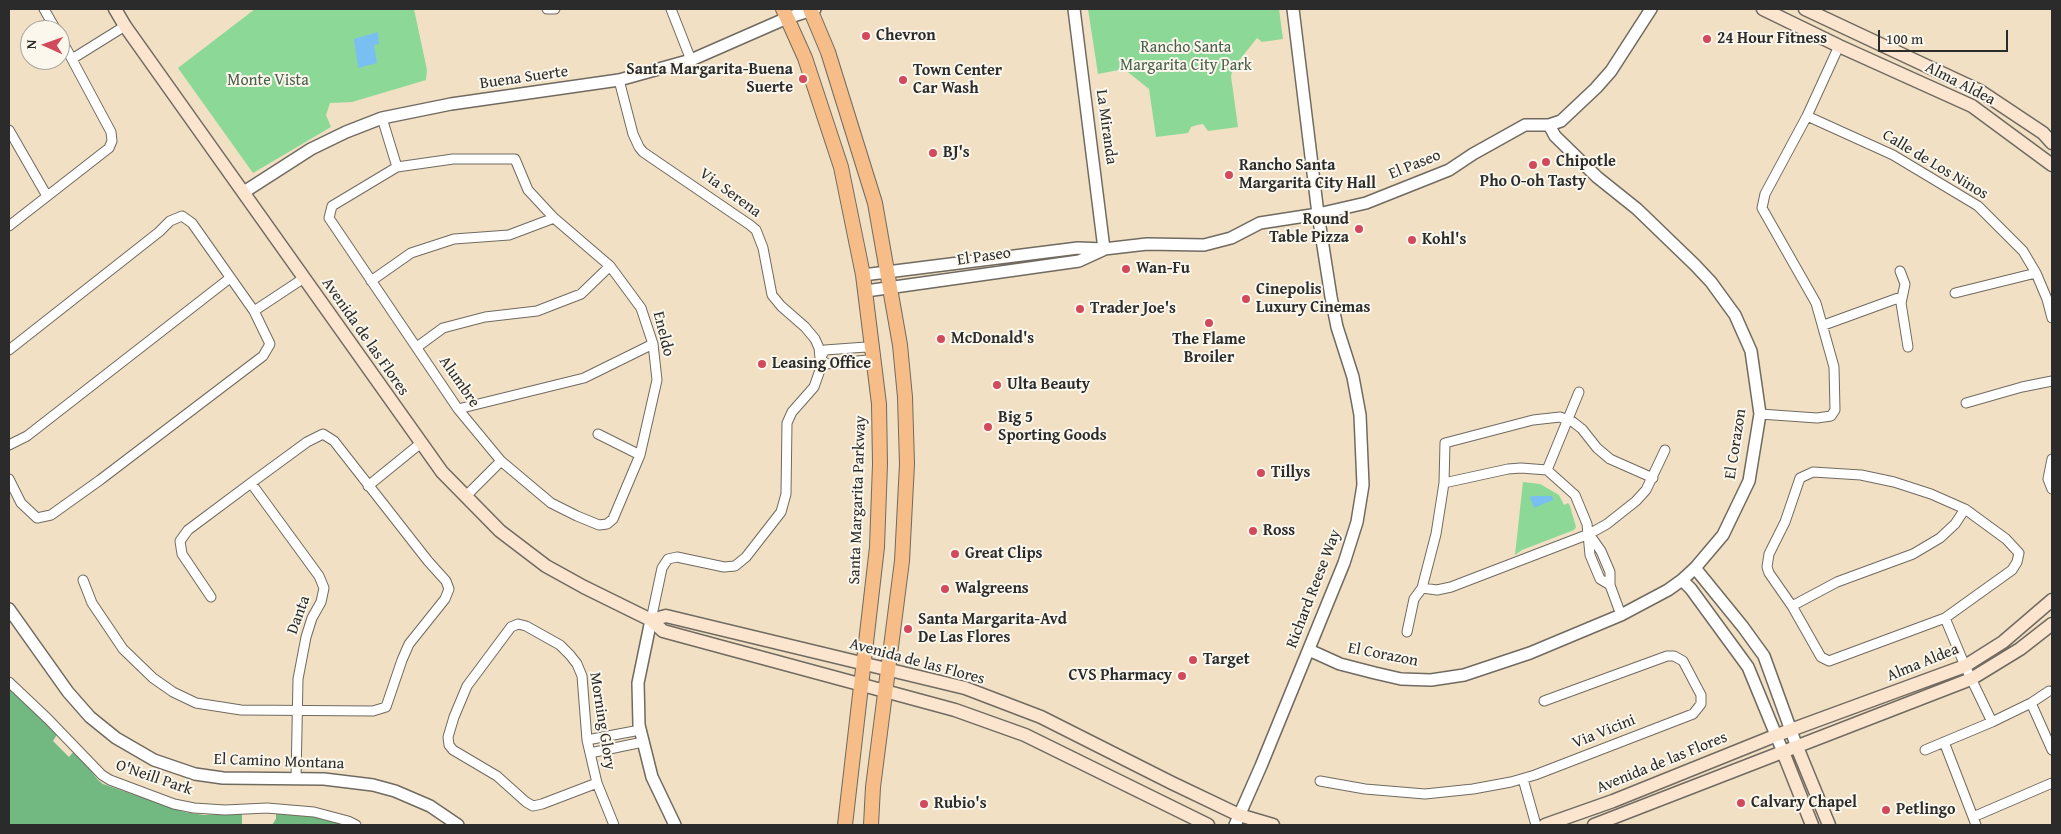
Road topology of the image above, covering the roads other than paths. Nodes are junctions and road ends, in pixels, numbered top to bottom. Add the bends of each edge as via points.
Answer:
1 (44, 9) edge
2 (115, 9) edge
3 (671, 9) edge
4 (812, 9) edge
5 (1074, 9) edge
6 (1293, 9) edge
7 (1652, 9) edge
8 (1763, 9) edge
9 (1805, 9) edge
10 (785, 13) edge
11 (50, 20) edge
12 (125, 26) junction
13 (1839, 46) junction
14 (70, 55) edge
15 (72, 59) junction
16 (691, 60) junction
17 (1918, 62) junction
18 (619, 80) junction
19 (1807, 116) junction
20 (382, 118) junction
21 (1549, 125) junction
22 (9, 130) edge
23 (2052, 143) edge
24 (2052, 165) edge
25 (397, 167) junction
26 (244, 192) junction
27 (47, 196) junction
28 (1318, 214) junction
29 (554, 218) junction
30 (9, 226) edge
31 (1104, 249) junction
32 (610, 266) junction
33 (1900, 271) dead end
34 (2036, 273) junction
35 (863, 275) junction
36 (230, 278) junction
37 (304, 278) junction
38 (889, 279) junction
39 (370, 281) junction
40 (866, 291) junction
41 (1955, 293) dead end
42 (1901, 297) junction
43 (254, 311) junction
44 (2052, 318) edge
45 (1824, 325) junction
46 (653, 344) junction
47 (417, 347) junction
48 (1908, 347) dead end
49 (9, 350) edge
50 (874, 353) junction
51 (820, 358) junction
52 (2052, 380) edge
53 (1579, 392) dead end
54 (1966, 403) dead end
55 (458, 409) junction
56 (1760, 414) junction
57 (1568, 420) junction
58 (598, 434) dead end
59 (421, 443) junction
60 (9, 445) edge
61 (1665, 450) dead end
62 (640, 454) junction
63 (2052, 459) edge
64 (501, 461) junction
65 (1547, 470) junction
66 (1653, 478) junction
67 (9, 479) edge
68 (251, 483) junction
69 (1444, 483) junction
70 (368, 486) junction
71 (2052, 489) edge
72 (11, 491) edge
73 (465, 497) junction
74 (1965, 509) junction
75 (607, 524) joint
76 (1589, 534) junction
77 (1695, 568) junction
78 (83, 580) dead end
79 (1682, 580) junction
80 (1422, 588) junction
81 (211, 597) dead end
82 (2052, 600) edge
83 (1792, 606) junction
84 (9, 609) edge
85 (1621, 616) junction
86 (1945, 618) junction
87 (650, 620) junction
88 (2052, 624) edge
89 (1407, 632) dead end
90 (1310, 650) junction
91 (864, 664) junction
92 (1964, 666) junction
93 (888, 669) junction
94 (1971, 679) junction
95 (9, 682) edge
96 (861, 685) junction
97 (2049, 691) dead end
98 (885, 692) junction
99 (1544, 701) dead end
100 (2031, 703) junction
101 (296, 710) junction
102 (1992, 722) junction
103 (640, 730) junction
104 (1792, 730) junction
105 (1777, 735) junction
106 (587, 740) junction
107 (643, 742) junction
108 (1944, 742) junction
109 (1797, 747) junction
110 (1925, 750) dead end
111 (2052, 750) edge
112 (1783, 752) junction
113 (590, 753) junction
114 (296, 779) junction
115 (1523, 779) junction
116 (1320, 781) dead end
117 (597, 783) junction
118 (2052, 783) edge
119 (1237, 820) edge
120 (1975, 821) edge
121 (356, 825) edge
122 (458, 825) edge
123 (614, 825) edge
124 (675, 825) edge
125 (845, 825) edge
126 (871, 825) edge
127 (1208, 825) edge
128 (1273, 825) edge
129 (1536, 825) edge
130 (1545, 825) edge
131 (1594, 825) edge
132 (1812, 825) edge
133 (1828, 825) edge

1 - 11 street
2 - 12 main road, Avenida de las Flores
3 - 16 street
4 - 10 street, Buena Suerte
4 - 38 main road via 875,203
5 - 31 street, La Miranda
6 - 28 street, Richard Reese Way
7 - 21 street, El Paseo via 1596,88 1561,121
8 - 13 main road, Alma Aldea
9 - 17 main road, Alma Aldea
10 - 16 street, Buena Suerte
10 - 35 main road, Santa Margarita Parkway via 805,58 841,167
12 - 15 street
12 - 26 main road, Avenida de las Flores
13 - 17 main road via 1861,47 1897,62
13 - 19 street
13 - 24 main road, Alma Aldea via 1972,106
14 - 15 street
15 - 27 street via 111,132 112,141 109,148
16 - 18 street, Buena Suerte
17 - 23 main road, Alma Aldea via 1993,99 2043,133
18 - 20 street, Buena Suerte via 451,104
18 - 51 street, Via Serena via 633,134 643,152 756,230 772,295 815,339
19 - 34 street, Calle de Los Ninos via 1893,155 1978,206 2023,250
19 - 45 street via 1765,194 1762,208 1816,303
20 - 25 street
20 - 26 street, Buena Suerte via 311,149
21 - 28 street, El Paseo via 1525,125 1449,170 1366,203
21 - 56 street, El Corazon via 1555,136 1596,177 1637,210 1712,282 1735,315 1751,351
22 - 27 street
25 - 29 street, Eneldo via 453,159 515,159 528,190
25 - 39 street, Alumbre via 332,206 330,211 329,218
26 - 37 main road, Avenida de las Flores
27 - 30 street
28 - 31 street, El Paseo via 1260,223 1218,243 1147,244
28 - 90 street, Richard Reese Way via 1331,297 1357,396 1362,485 1357,522
29 - 32 street, Eneldo
29 - 39 street via 509,235 454,239 411,253
31 - 38 street, El Paseo via 1079,261
32 - 46 street, Eneldo via 641,308
32 - 47 street via 581,294 537,311 485,317 443,328
33 - 42 street via 1905,284
34 - 41 street
34 - 44 street, Calle de Los Ninos
35 - 38 street, El Paseo
35 - 40 main road, Santa Margarita Parkway
36 - 43 street
36 - 49 street via 192,223 182,216 170,221
36 - 60 street via 27,436
37 - 43 street
37 - 59 main road, Avenida de las Flores
38 - 40 street, El Paseo
38 - 93 main road via 900,346 907,464 902,561
39 - 47 street, Alumbre
40 - 50 main road, Santa Margarita Parkway
42 - 45 street
42 - 48 street
43 - 72 street via 270,344 263,356 100,480 51,515 37,518
45 - 56 street via 1836,377 1835,410 1831,416
46 - 55 street via 584,378
46 - 62 street, Eneldo via 657,380
47 - 55 street, Alumbre
50 - 51 street via 868,360 826,364
50 - 51 street via 866,347 825,350
50 - 91 main road, Santa Margarita Parkway via 880,464 877,547
51 - 87 street via 820,370 814,386 787,423 786,494 781,512 746,557 735,566 724,567 677,557 668,559 662,568
52 - 54 street
53 - 57 street
55 - 64 street, Alumbre
56 - 77 street, El Corazon via 1749,481 1723,535
57 - 65 street
57 - 66 street via 1582,429 1610,459
57 - 69 street via 1542,418 1445,442
58 - 62 street
59 - 70 street
59 - 73 main road, Avenida de las Flores
61 - 66 street
62 - 75 street, Eneldo via 617,512
63 - 71 street via 2048,479
64 - 73 street
64 - 75 street, Alumbre via 551,503 599,525
65 - 69 street via 1508,469
65 - 76 street via 1575,494
66 - 76 street via 1636,502
67 - 72 street
68 - 70 street via 323,434 334,441
68 - 81 street via 188,530 180,541 182,554
68 - 101 street, Danta via 320,576 324,588 306,637
69 - 80 street via 1436,534
70 - 101 street via 446,581 449,589 409,644 386,707 373,710
73 - 87 main road, Avenida de las Flores via 500,531 546,566
74 - 83 street via 1940,538 1913,554 1837,582
74 - 83 street via 1922,491 1861,475 1813,472 1800,478 1768,559 1769,573
74 - 86 street via 2006,540 2018,554 2012,570
76 - 80 street via 1451,587 1437,590
76 - 85 street via 1610,572 1610,585
77 - 79 street, El Corazon
77 - 104 street via 1764,656
78 - 101 street via 92,603 123,649 173,692 218,708
79 - 85 street, El Corazon
79 - 105 street via 1748,667
80 - 89 street via 1414,599
82 - 92 main road, Alma Aldea via 2003,642
83 - 86 street via 1821,657 1829,661
84 - 114 street, El Camino Montana via 78,704 102,728 130,747 154,760 195,774 239,779
85 - 90 street, El Corazon via 1530,653 1464,675 1431,680 1401,679 1376,673 1340,664
86 - 92 street
87 - 91 main road, Avenida de las Flores via 666,616
87 - 96 main road, Avenida de las Flores via 663,631
87 - 103 street via 638,683
88 - 94 main road, Alma Aldea via 2020,649
90 - 119 street, Richard Reese Way
91 - 93 main road, Avenida de las Flores
91 - 96 main road, Santa Margarita Parkway
92 - 94 street
92 - 104 main road, Alma Aldea
93 - 98 main road
93 - 119 main road, Avenida de las Flores via 965,688 1041,717
94 - 102 street
94 - 109 main road, Alma Aldea
95 - 121 street, O'Neill Park via 110,780 174,804 194,808 314,812
96 - 98 main road, Avenida de las Flores
96 - 125 main road, Santa Margarita Parkway
97 - 100 street
98 - 126 main road
98 - 127 main road, Avenida de las Flores via 955,710 1025,735
99 - 115 street, Via Vicini via 1668,656 1683,661 1701,695 1701,704 1693,714
100 - 102 street
100 - 111 street
101 - 114 street, Danta
102 - 108 street
103 - 106 street
103 - 107 street
104 - 105 main road, Avenida de las Flores
104 - 109 street
105 - 112 street
105 - 130 main road, Avenida de las Flores
106 - 113 street, Morning Glory
106 - 117 street, Morning Glory via 582,676 577,664 560,645 518,624 510,627 467,686 456,709 448,744 533,806
107 - 113 street
107 - 124 street via 652,777
108 - 110 street
108 - 120 street
109 - 112 main road, Avenida de las Flores
109 - 133 main road
112 - 131 main road, Avenida de las Flores
112 - 132 main road
113 - 117 street, Morning Glory
114 - 122 street, El Camino Montana via 352,781 395,791 430,806
115 - 116 street, Via Vicini via 1425,794 1365,790
115 - 129 street
117 - 123 street, Morning Glory
118 - 120 street
119 - 128 main road, Avenida de las Flores

